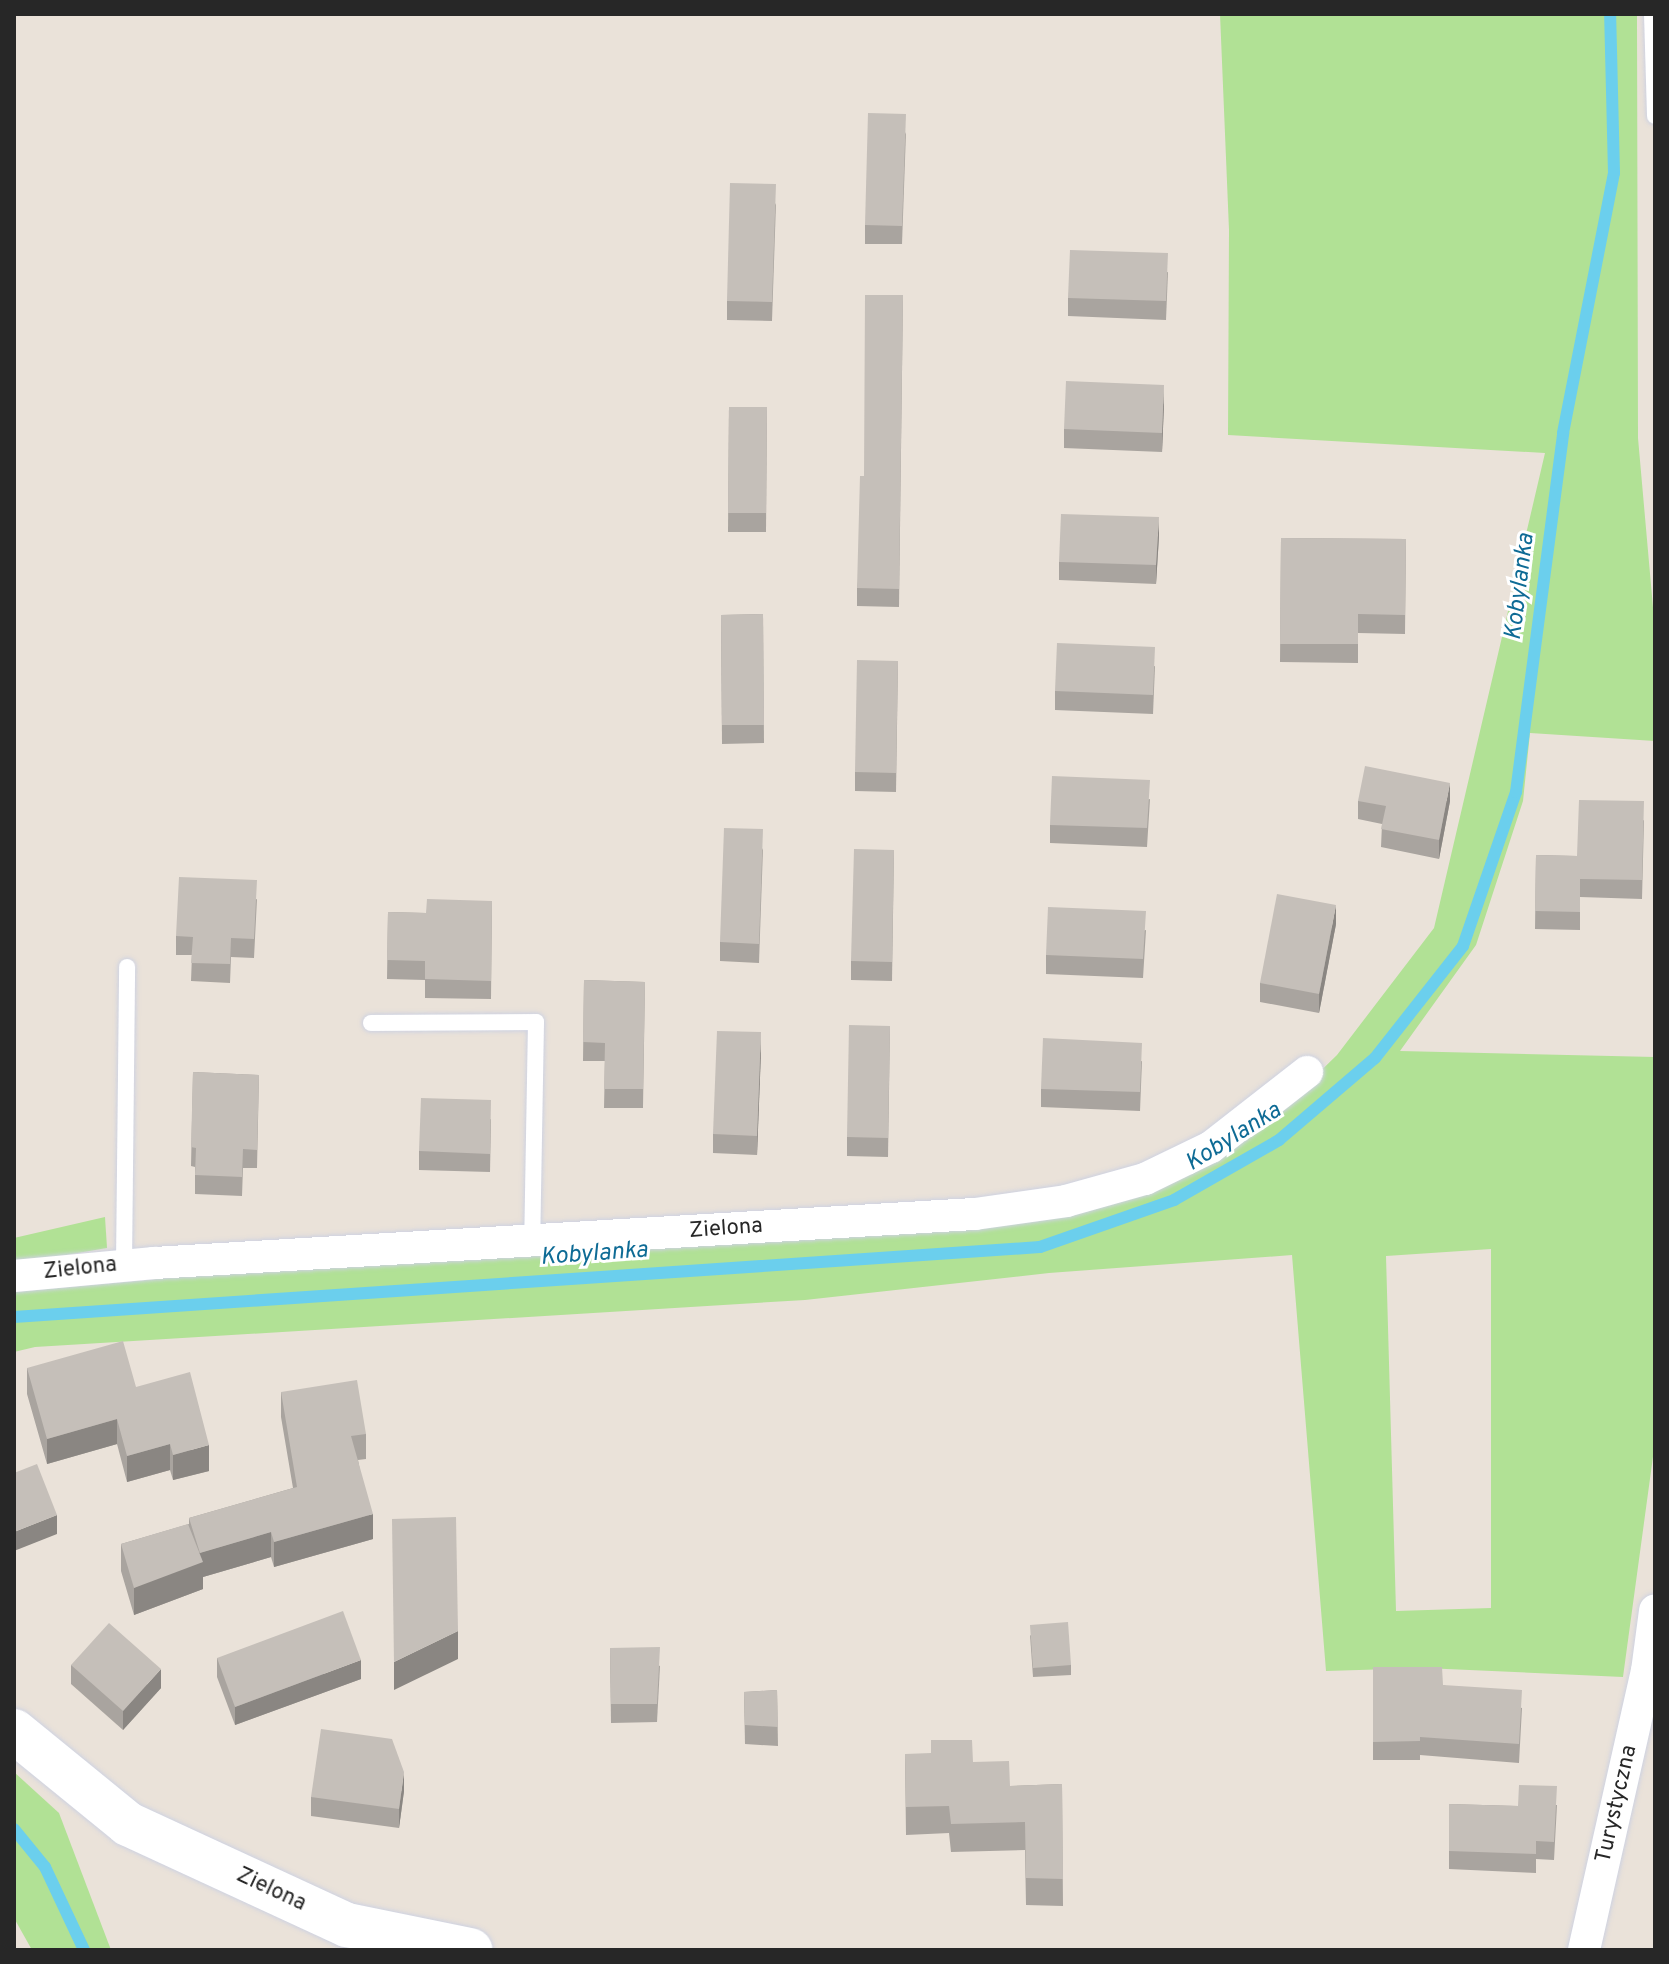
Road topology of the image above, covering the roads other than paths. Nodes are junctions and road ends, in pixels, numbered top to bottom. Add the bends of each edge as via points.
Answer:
1 (1652, 14) edge
2 (1655, 116) edge
3 (127, 967) dead end
4 (371, 1023) dead end
5 (1307, 1072) dead end
6 (532, 1242) junction
7 (124, 1265) junction
8 (14, 1276) edge
9 (1655, 1611) edge
10 (14, 1731) edge
11 (470, 1950) edge
12 (1584, 1950) edge

1 - 2 lane
3 - 7 lane
4 - 6 lane via 536,1022
5 - 6 street, Zielona via 1211,1147 1145,1179 1066,1201 975,1214
6 - 7 street, Zielona
7 - 8 street, Zielona
9 - 12 street, Turystyczna via 1647,1671
10 - 11 street, Zielona via 128,1824 347,1925

